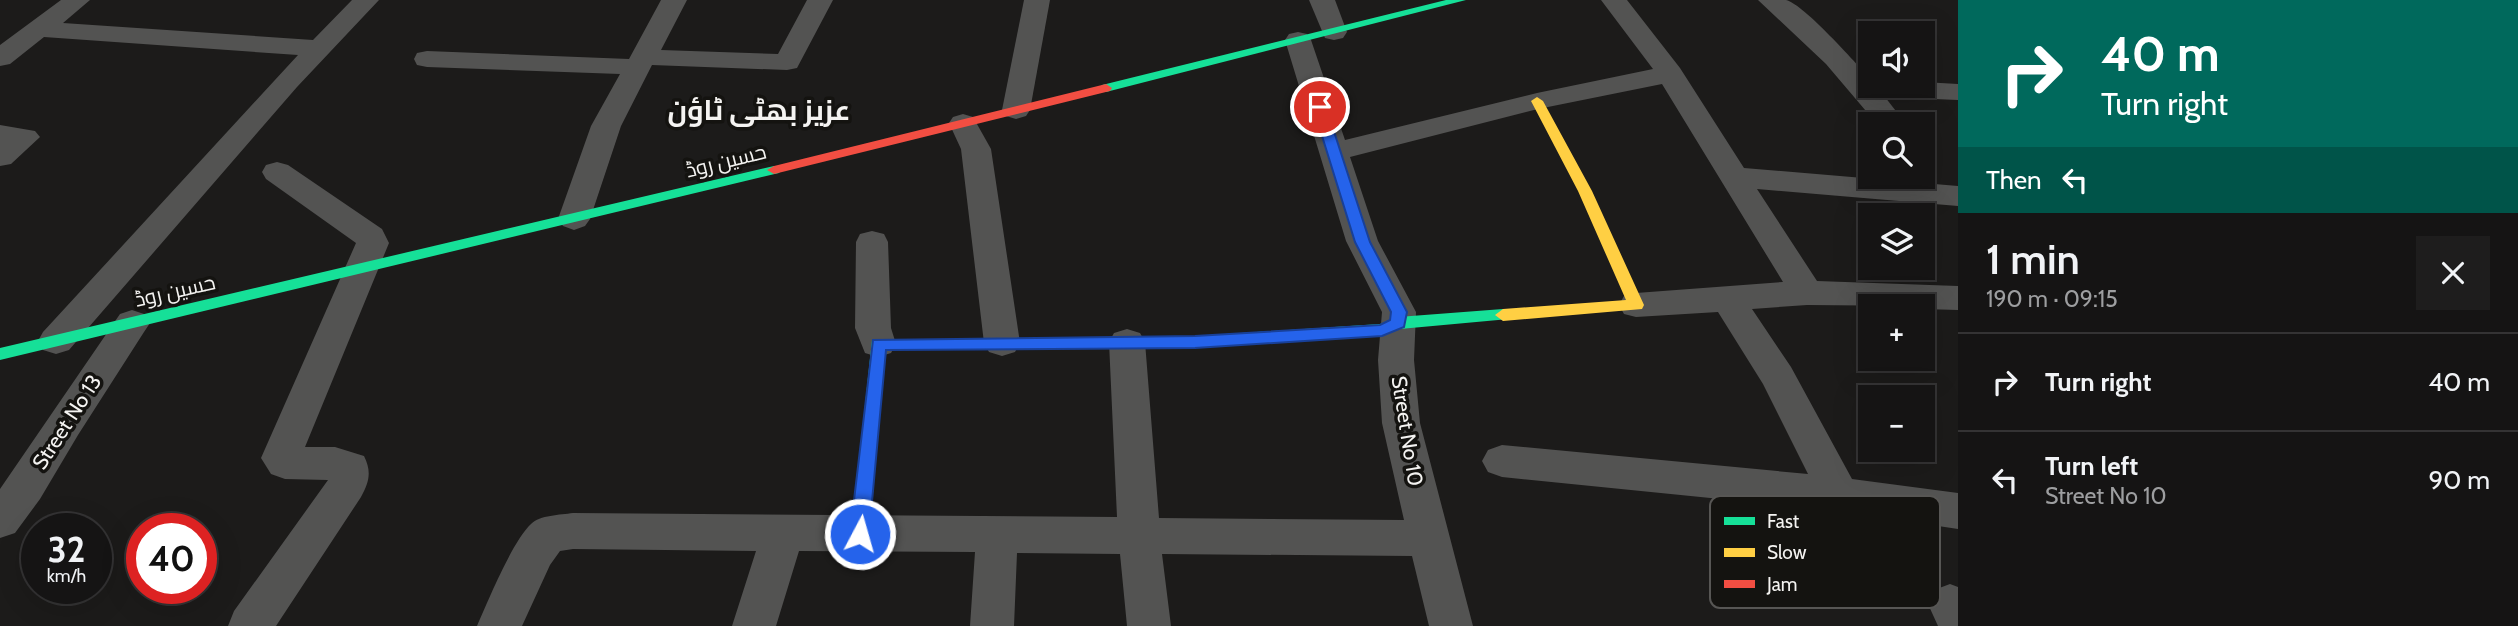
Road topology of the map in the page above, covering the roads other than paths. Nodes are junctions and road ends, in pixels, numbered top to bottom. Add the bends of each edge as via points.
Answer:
1 (77, 0) edge
2 (366, 0) edge
3 (674, 0) edge
4 (820, 0) edge
5 (1037, 0) edge
6 (1322, 0) edge
7 (1460, 0) edge
8 (1614, 0) edge
9 (1771, 0) edge
10 (38, 29) junction
11 (1334, 32) junction
12 (1298, 40) junction
13 (319, 48) junction
14 (0, 58) edge
15 (427, 59) dead end
16 (641, 62) junction
17 (1670, 74) junction
18 (1858, 85) edge
19 (1935, 91) edge
20 (1958, 92) edge
21 (1870, 98) edge
22 (1537, 101) junction
23 (1016, 110) junction
24 (1882, 112) edge
25 (963, 123) junction
26 (0, 134) edge
27 (1334, 152) junction
28 (0, 157) edge
29 (277, 172) dead end
30 (1735, 177) junction
31 (1935, 178) edge
32 (1952, 196) edge
33 (574, 219) junction
34 (872, 242) dead end
35 (364, 268) junction
36 (1807, 293) junction
37 (1958, 298) edge
38 (1727, 299) junction
39 (1636, 305) junction
40 (132, 323) junction
41 (1398, 323) junction
42 (56, 341) junction
43 (1127, 342) junction
44 (1002, 343) junction
45 (878, 344) junction
46 (0, 354) edge
47 (1502, 461) dead end
48 (1839, 494) junction
49 (1853, 496) edge
50 (1940, 508) edge
51 (1958, 511) edge
52 (0, 520) edge
53 (783, 534) junction
54 (860, 534) junction
55 (997, 535) junction
56 (1139, 536) junction
57 (1427, 538) junction
58 (250, 626) edge
59 (499, 626) edge
60 (754, 626) edge
61 (992, 626) edge
62 (1149, 626) edge
63 (1451, 626) edge

1 - 10 street
2 - 13 street
3 - 16 street
4 - 16 street via 787,62
5 - 23 street
6 - 11 street
7 - 11 street, حسین روڈ
8 - 17 street
9 - 18 street via 1790,13
10 - 13 street
10 - 14 street
11 - 12 street, حسین روڈ
12 - 23 street, حسین روڈ
12 - 27 street, Street No 10
13 - 42 street
15 - 16 street
16 - 33 street via 606,126
17 - 22 street
17 - 30 street
19 - 20 street
21 - 24 street
22 - 27 street
22 - 39 street via 1586,191
23 - 25 street, حسین روڈ
25 - 33 street, حسین روڈ
25 - 44 street via 976,149
26 - 28 street via 25,137
27 - 41 street, Street No 10 via 1362,242 1399,312
29 - 35 street via 370,237 373,243
30 - 32 street
30 - 36 street
31 - 32 street
33 - 35 street, حسین روڈ
34 - 45 street via 873,328
35 - 40 street, حسین روڈ
35 - 58 street via 281,458 297,465 340,462 350,468 347,485
36 - 37 street
36 - 38 street
38 - 39 street
38 - 48 street via 1778,377
39 - 41 street
40 - 42 street, حسین روڈ
40 - 52 street, Street No 13
41 - 43 street via 1382,330
41 - 57 street, Street No 10 via 1401,424
42 - 46 street, حسین روڈ
43 - 44 street
43 - 56 street
44 - 45 street
45 - 54 street
47 - 48 street
48 - 49 street
50 - 51 street
53 - 54 street
53 - 59 street via 573,531 547,535
53 - 60 street
54 - 55 street
55 - 56 street
55 - 61 street
56 - 57 street
56 - 62 street
57 - 63 street, Street No 10

